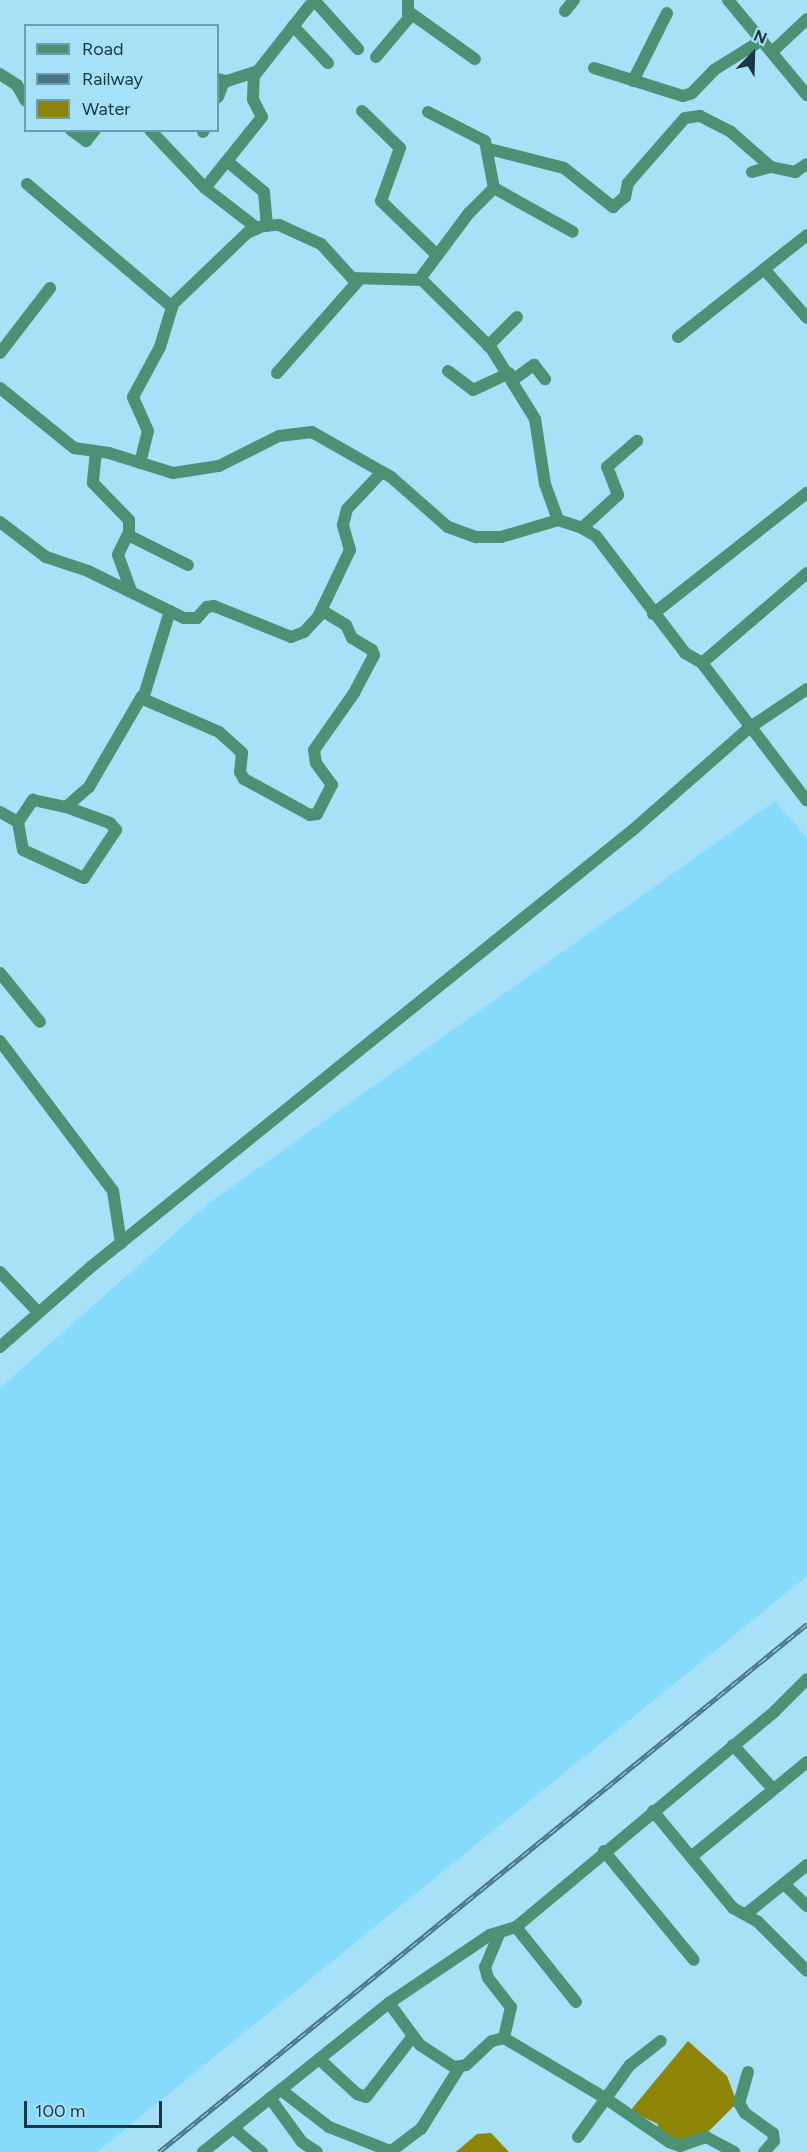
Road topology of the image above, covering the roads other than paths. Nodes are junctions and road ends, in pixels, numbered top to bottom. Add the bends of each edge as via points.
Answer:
1 (314, 0) edge
2 (574, 0) edge
3 (728, 0) edge
4 (409, 6) edge
5 (566, 11) dead end
6 (667, 13) dead end
7 (807, 20) edge
8 (293, 26) junction
9 (762, 40) junction
10 (358, 49) dead end
11 (772, 52) junction
12 (376, 57) dead end
13 (475, 59) dead end
14 (328, 63) dead end
15 (594, 68) dead end
16 (257, 70) junction
17 (0, 74) edge
18 (221, 80) edge
19 (633, 81) junction
20 (688, 95) junction
21 (807, 95) edge
22 (24, 97) edge
23 (363, 111) dead end
24 (429, 112) dead end
25 (685, 118) junction
26 (74, 132) edge
27 (93, 132) edge
28 (152, 132) edge
29 (489, 149) junction
30 (227, 160) junction
31 (807, 164) edge
32 (771, 167) junction
33 (752, 172) dead end
34 (27, 184) dead end
35 (205, 188) junction
36 (494, 188) junction
37 (262, 227) junction
38 (573, 232) dead end
39 (807, 235) edge
40 (437, 255) junction
41 (764, 269) junction
42 (360, 279) junction
43 (419, 280) junction
44 (50, 288) dead end
45 (172, 307) junction
46 (517, 317) dead end
47 (807, 318) edge
48 (678, 337) dead end
49 (488, 346) junction
50 (0, 353) edge
51 (448, 371) dead end
52 (277, 373) dead end
53 (511, 377) junction
54 (545, 379) dead end
55 (0, 388) edge
56 (637, 441) dead end
57 (96, 452) junction
58 (140, 463) junction
59 (382, 472) junction
60 (807, 493) edge
61 (558, 520) junction
62 (0, 522) edge
63 (582, 528) junction
64 (128, 536) junction
65 (188, 565) dead end
66 (807, 573) edge
67 (131, 591) junction
68 (321, 610) junction
69 (170, 611) junction
70 (653, 614) junction
71 (702, 663) junction
72 (807, 689) edge
73 (142, 696) junction
74 (749, 728) junction
75 (807, 801) edge
76 (66, 807) junction
77 (0, 812) edge
78 (18, 822) junction
79 (0, 973) edge
80 (40, 1022) dead end
81 (0, 1041) edge
82 (121, 1244) junction
83 (0, 1272) edge
84 (37, 1311) junction
85 (0, 1347) edge
86 (807, 1679) edge
87 (733, 1745) junction
88 (807, 1761) edge
89 (773, 1790) junction
90 (653, 1811) junction
91 (604, 1851) junction
92 (691, 1857) junction
93 (807, 1865) edge
94 (784, 1884) junction
95 (807, 1906) edge
96 (746, 1914) junction
97 (516, 1927) junction
98 (500, 1932) junction
99 (694, 1960) dead end
100 (807, 1971) edge
101 (576, 2002) dead end
102 (389, 2003) junction
103 (413, 2036) junction
104 (504, 2038) junction
105 (661, 2041) dead end
106 (319, 2059) junction
107 (459, 2068) junction
108 (748, 2072) dead end
109 (281, 2090) junction
110 (270, 2098) junction
111 (605, 2098) junction
112 (233, 2128) junction
113 (578, 2137) dead end
114 (248, 2141) junction
115 (396, 2150) edge
116 (203, 2152) edge
117 (240, 2152) edge
118 (262, 2152) edge
119 (317, 2152) edge
120 (734, 2152) edge
121 (764, 2152) edge

1 - 8 street
1 - 10 street
2 - 5 street
3 - 9 street
4 - 12 street via 404,25
4 - 13 street
6 - 19 street
7 - 11 street
8 - 14 street
8 - 16 street
9 - 11 street
9 - 20 street via 714,70
11 - 21 street
15 - 19 street
16 - 18 street
16 - 30 street via 254,99 262,117
17 - 22 street via 17,85
19 - 20 street via 675,96
20 - 25 street
23 - 40 street via 400,148 381,201
24 - 29 street via 478,136
25 - 29 street via 628,183 625,197 613,207 564,168
25 - 32 street via 700,117 731,132
26 - 27 street via 86,141
28 - 35 street
29 - 36 street
30 - 35 street
30 - 37 street via 264,192
31 - 32 street via 792,172
32 - 33 street
34 - 45 street
35 - 37 street
36 - 38 street
36 - 40 street
37 - 42 street via 290,228 321,244 343,271
37 - 45 street via 178,296
39 - 41 street
40 - 43 street
41 - 47 street
41 - 48 street
42 - 43 street
42 - 52 street
43 - 49 street via 430,286
44 - 50 street
45 - 58 street via 158,353 134,397 148,430
46 - 49 street
49 - 53 street
51 - 53 street via 472,390
53 - 54 street via 534,365
53 - 61 street via 535,419 544,484
55 - 57 street via 74,448
56 - 63 street via 607,467 618,495
57 - 58 street
57 - 64 street via 93,483 126,516
58 - 59 street via 172,473 194,473 219,466 279,436 312,432
59 - 61 street via 448,527 476,537 501,537
59 - 68 street via 347,509 343,525 350,550
60 - 70 street
61 - 63 street
62 - 67 street via 46,558 88,571
63 - 70 street via 596,536
64 - 65 street
64 - 67 street via 118,555
66 - 71 street
67 - 69 street
68 - 69 street via 310,627 291,637 214,606 193,619
68 - 73 street via 342,622 352,638 374,655 354,693 314,750 316,763 332,785 317,814 305,814 244,779 240,772 242,753 219,732
69 - 73 street
70 - 71 street via 685,653
71 - 74 street
72 - 74 street
73 - 76 street via 95,780
74 - 75 street
74 - 82 street via 634,829
76 - 78 street via 33,800
76 - 78 street via 110,823 116,830 84,878 23,850
77 - 78 street
79 - 80 street
81 - 82 street via 113,1191
82 - 84 street
83 - 84 street
84 - 85 street
86 - 87 street
87 - 89 street
87 - 90 street
88 - 89 street
89 - 92 street
90 - 91 street
90 - 92 street
91 - 97 street
91 - 99 street
92 - 96 street via 733,1908
93 - 94 street
94 - 95 street
94 - 96 street
96 - 100 street
97 - 98 street
97 - 101 street
98 - 102 street
98 - 104 street via 485,1967 488,1978 512,2007
102 - 103 street
102 - 106 street
103 - 106 street via 366,2097 357,2094
103 - 107 street via 425,2050
104 - 107 street via 492,2041
104 - 111 street
105 - 111 street via 633,2061
106 - 109 street
107 - 115 street via 421,2129
108 - 121 street via 739,2103 745,2113 773,2133 774,2141
109 - 110 street
109 - 115 street via 336,2131
110 - 112 street
110 - 119 street via 298,2137
111 - 113 street
111 - 120 street via 674,2144 706,2137
112 - 114 street
112 - 116 street
114 - 117 street
114 - 118 street

